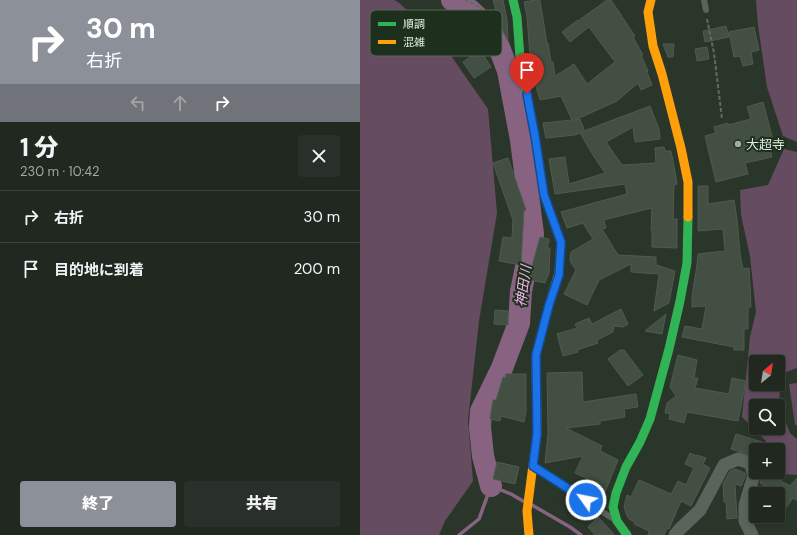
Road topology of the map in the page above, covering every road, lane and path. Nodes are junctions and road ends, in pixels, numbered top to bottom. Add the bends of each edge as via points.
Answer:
1 (465, 0) edge
2 (513, 0) edge
3 (651, 0) edge
4 (704, 0) edge
5 (482, 10) edge
6 (706, 10) joint
7 (502, 35) edge
8 (504, 38) dead end
9 (722, 119) dead end
10 (533, 466) junction
11 (617, 521) junction
12 (529, 535) edge
13 (627, 535) edge
14 (675, 535) edge
15 (752, 535) edge

1 - 5 path
2 - 10 street via 517,17 521,71 544,195 561,242 559,275 536,355 537,434
3 - 11 street via 648,12 653,46 688,182 687,263 669,349 650,419 616,493 613,507
4 - 6 lane
6 - 9 path
7 - 8 path
10 - 11 lane
10 - 12 street via 527,511
11 - 13 street
14 - 15 street via 700,510 724,465 738,459 750,462 754,475 745,505 745,521

